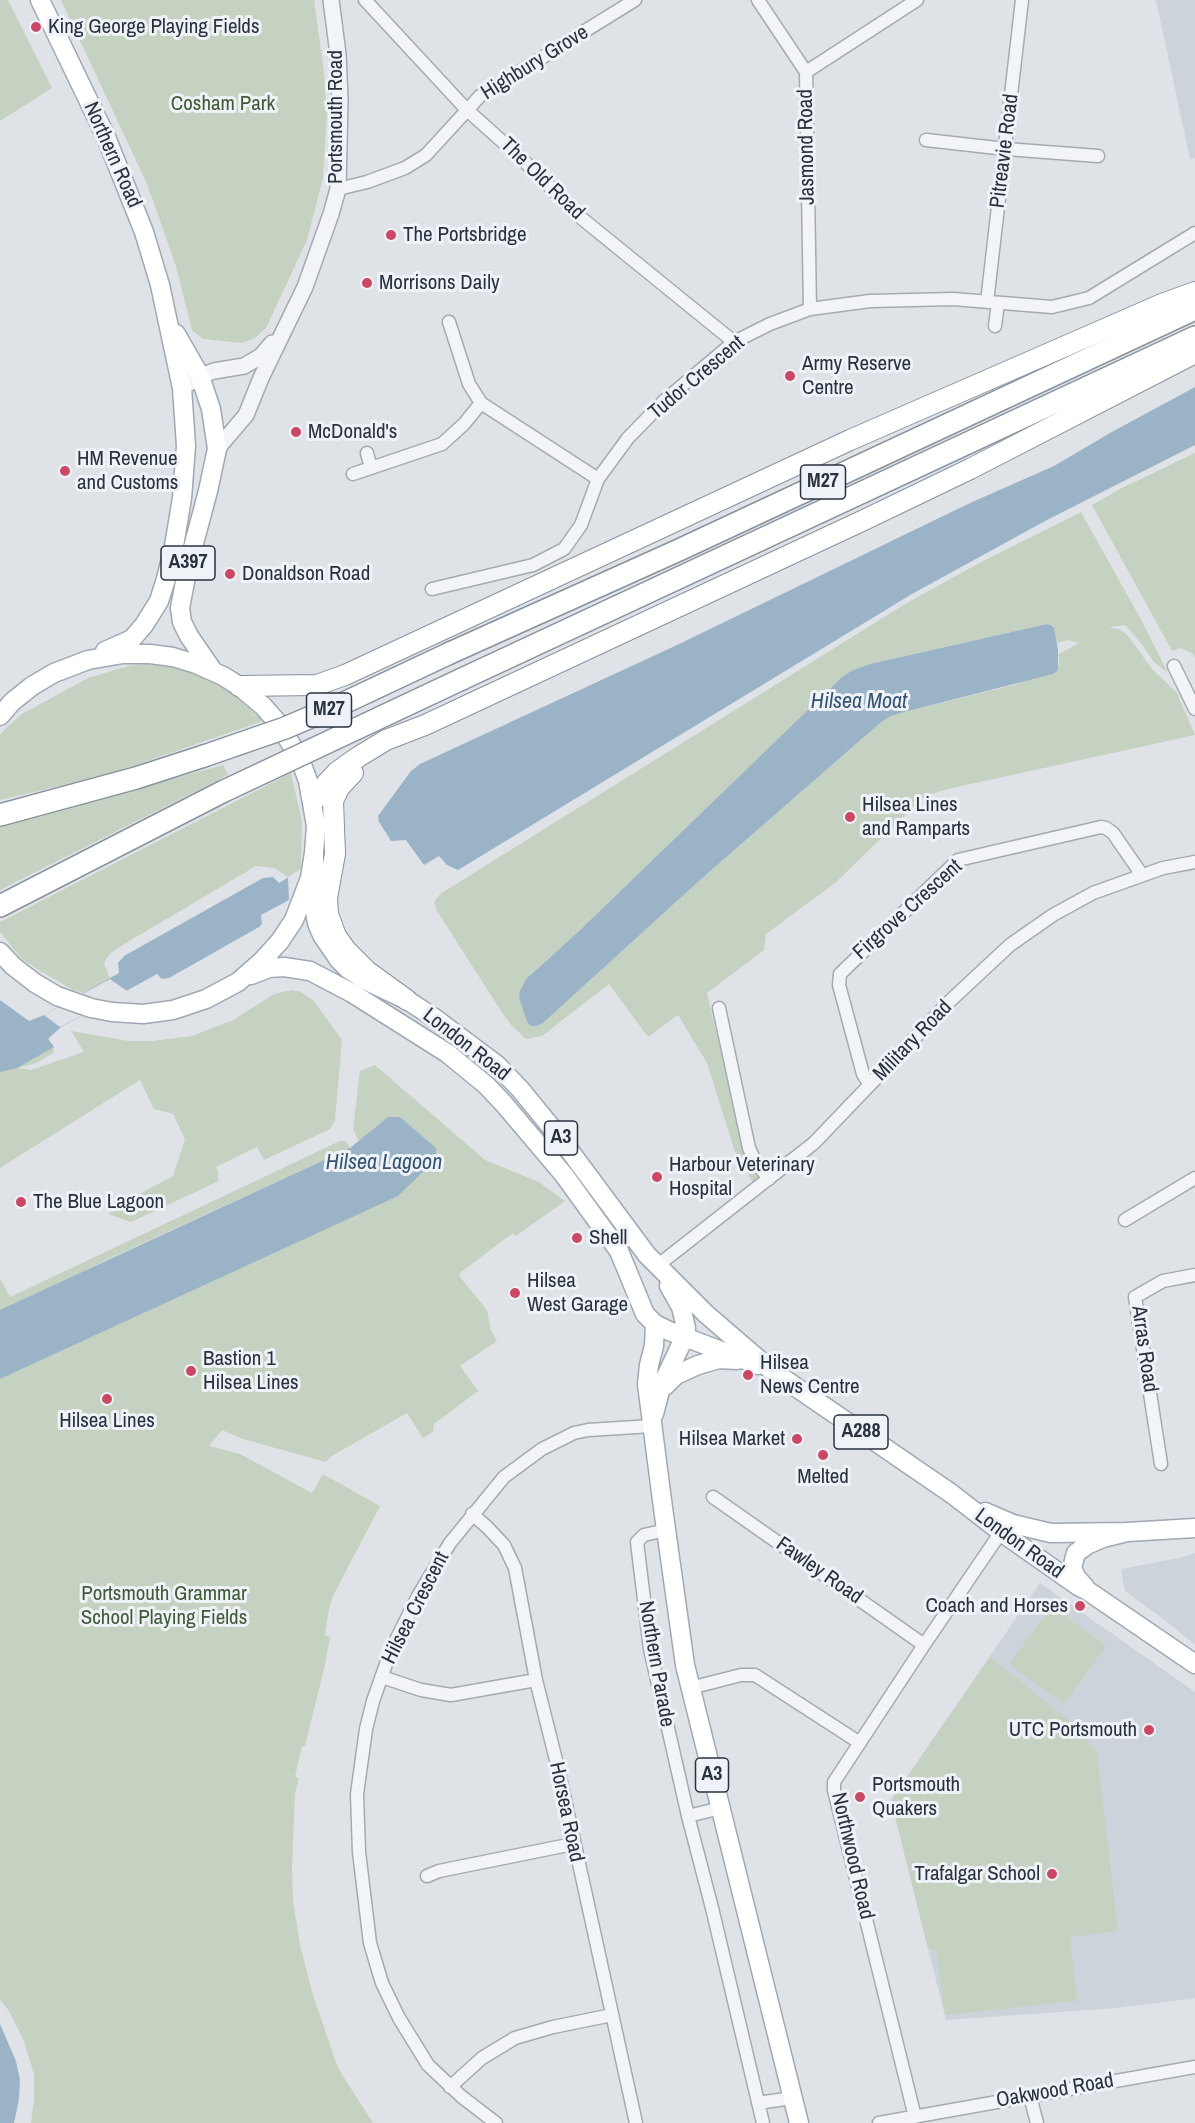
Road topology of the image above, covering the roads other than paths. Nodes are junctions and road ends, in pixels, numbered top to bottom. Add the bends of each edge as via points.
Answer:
1 (40, 0) edge
2 (331, 0) edge
3 (365, 0) edge
4 (635, 0) edge
5 (758, 0) edge
6 (917, 0) edge
7 (1022, 0) edge
8 (806, 72) junction
9 (466, 109) junction
10 (926, 140) dead end
11 (1006, 149) junction
12 (1098, 156) dead end
13 (338, 189) junction
14 (1195, 233) edge
15 (1195, 292) edge
16 (993, 303) junction
17 (810, 309) junction
18 (1195, 309) edge
19 (167, 316) junction
20 (449, 322) dead end
21 (995, 326) dead end
22 (282, 332) junction
23 (1195, 337) edge
24 (734, 342) junction
25 (1195, 353) edge
26 (200, 376) junction
27 (182, 388) junction
28 (481, 403) junction
29 (217, 449) junction
30 (367, 453) dead end
31 (372, 468) junction
32 (353, 474) dead end
33 (598, 479) junction
34 (432, 589) dead end
35 (88, 660) junction
36 (1174, 666) dead end
37 (213, 671) junction
38 (239, 686) junction
39 (0, 692) edge
40 (24, 693) junction
41 (1195, 709) edge
42 (0, 716) edge
43 (425, 725) junction
44 (313, 802) junction
45 (4, 814) edge
46 (1195, 862) edge
47 (1142, 875) junction
48 (315, 894) junction
49 (0, 906) edge
50 (0, 952) edge
51 (238, 982) junction
52 (407, 1000) joint
53 (719, 1008) dead end
54 (870, 1085) junction
55 (1195, 1178) edge
56 (769, 1179) junction
57 (1125, 1220) dead end
58 (652, 1260) junction
59 (1195, 1275) edge
60 (655, 1324) junction
61 (685, 1336) junction
62 (771, 1370) junction
63 (658, 1399) junction
64 (652, 1423) junction
65 (1161, 1464) dead end
66 (952, 1494) junction
67 (713, 1497) dead end
68 (472, 1514) junction
69 (1195, 1527) edge
70 (666, 1530) junction
71 (1001, 1532) junction
72 (1127, 1532) junction
73 (1088, 1591) junction
74 (924, 1645) junction
75 (1195, 1664) edge
76 (382, 1677) junction
77 (536, 1680) junction
78 (690, 1688) junction
79 (860, 1743) junction
80 (721, 1808) junction
81 (688, 1816) junction
82 (573, 1844) junction
83 (427, 1876) dead end
84 (612, 2015) junction
85 (1195, 2067) edge
86 (450, 2087) junction
87 (1030, 2096) junction
88 (792, 2097) junction
89 (758, 2103) junction
90 (915, 2117) junction
91 (496, 2123) edge
92 (636, 2123) edge
93 (763, 2123) edge
94 (799, 2123) edge
95 (879, 2123) edge
96 (1037, 2123) edge

1 - 19 main road, Northern Road / A397 via 125,180 150,250
2 - 13 street, Portsmouth Road via 340,100
3 - 9 street, The Old Road
4 - 9 street, Highbury Grove via 480,96
5 - 8 street, Jasmond Road
6 - 8 street
7 - 11 street, Pitreavie Road
8 - 17 street, Jasmond Road
9 - 13 street, Highbury Grove via 426,155 405,168
9 - 24 street, The Old Road via 580,217
10 - 11 street
11 - 12 street
11 - 16 street, Pitreavie Road
13 - 22 street, Portsmouth Road via 305,287
14 - 16 street, Tudor Crescent via 1089,298 1052,307
15 - 38 highway via 850,440 345,675 317,685
16 - 17 street, Tudor Crescent via 953,299 870,301
16 - 21 street, Pitreavie Road
17 - 24 street, Tudor Crescent
18 - 45 highway, M27, bridge via 679,550 285,728 136,778
19 - 26 main road, Northern Road / A397
19 - 27 main road, Northern Road / A397
20 - 28 street via 469,384
22 - 26 street, Portsmouth Road via 261,356 244,366
22 - 29 street, Portsmouth Road via 246,415
23 - 49 highway, M27, bridge via 222,792
24 - 33 street, Tudor Crescent via 665,400 628,438
25 - 43 highway via 959,474
26 - 27 street, Portsmouth Road
26 - 29 main road, Northern Road / A397 via 211,410
27 - 35 main road, Northern Road / A397 via 186,446 182,498 159,601 132,639
28 - 31 street via 442,444
28 - 33 street
29 - 37 main road, Northern Road / A397 via 180,608 189,636
30 - 31 street
31 - 32 street
33 - 34 street, Tudor Crescent via 581,525 564,549 533,565
35 - 37 main road via 150,654 173,657
35 - 40 main road via 54,673
36 - 41 street
37 - 38 main road
38 - 44 main road via 263,706 289,740 300,759
39 - 40 main road
40 - 42 main road
43 - 44 highway via 386,740 358,757 337,772
43 - 48 highway via 383,751 335,794 334,864
44 - 48 main road
46 - 47 street, Military Road
47 - 54 street, Military Road via 1075,902 1010,945
47 - 54 street, Firgrove Crescent via 1113,833 1101,827 958,860 840,974 839,985 863,1074
48 - 51 main road via 262,961
48 - 52 highway via 340,943 359,964
50 - 51 main road via 34,983 57,996 112,1012 143,1014 173,1010
51 - 60 main road, London Road / A3 via 269,968 310,971 423,1036 468,1070 520,1123 607,1233 625,1263 645,1314
52 - 58 main road, London Road / A3 via 497,1065 520,1089
53 - 56 street via 749,1148
54 - 56 street, Military Road via 814,1143
55 - 57 street
56 - 58 street, Military Road
58 - 61 main road, A3 via 681,1307
58 - 62 main road, London Road
59 - 65 street, Arras Road via 1163,1281 1135,1297
60 - 61 main road, London Road
60 - 64 main road, A3 via 647,1384
61 - 62 main road, London Road
61 - 63 main road, A3
62 - 63 main road, London Road via 739,1360 719,1359 670,1379
62 - 66 main road, London Road / A288
63 - 64 main road, A3
64 - 68 street, Hilsea Crescent via 588,1430 559,1439 504,1477
64 - 70 main road, Northern Parade / A3
66 - 71 main road, London Road
66 - 72 main road, London Road via 1034,1530
67 - 74 street, Fawley Road
68 - 76 street, Hilsea Crescent via 418,1596
68 - 77 street, Horsea Road via 504,1545 515,1568
69 - 72 main road
70 - 78 main road, Northern Parade / A3
70 - 81 street, Northern Parade via 644,1535 637,1546 650,1649
71 - 73 main road, London Road
71 - 74 street, Northwood Road
72 - 73 main road via 1095,1541 1076,1553 1072,1568
73 - 75 main road, London Road
74 - 79 street, Northwood Road
76 - 77 street via 451,1695
76 - 86 street, Hilsea Crescent via 366,1729 357,1794 358,1852 370,1943 382,1983 399,2018 428,2065
77 - 82 street, Horsea Road
78 - 79 street via 755,1675
78 - 80 main road, Northern Parade / A3
79 - 90 street, Northwood Road via 834,1782 834,1790
80 - 81 street
80 - 88 main road, Northern Parade / A3
81 - 89 street, Northern Parade
82 - 83 street
82 - 84 street, Horsea Road
84 - 86 street via 516,2038 482,2058
84 - 92 street, Horsea Road
85 - 87 street, Oakwood Road
86 - 91 street, Hilsea Crescent
87 - 90 street, Oakwood Road
87 - 96 street
88 - 89 street
88 - 94 main road, Northern Parade / A3
89 - 93 street, Northern Parade
90 - 95 street, Oakwood Road

